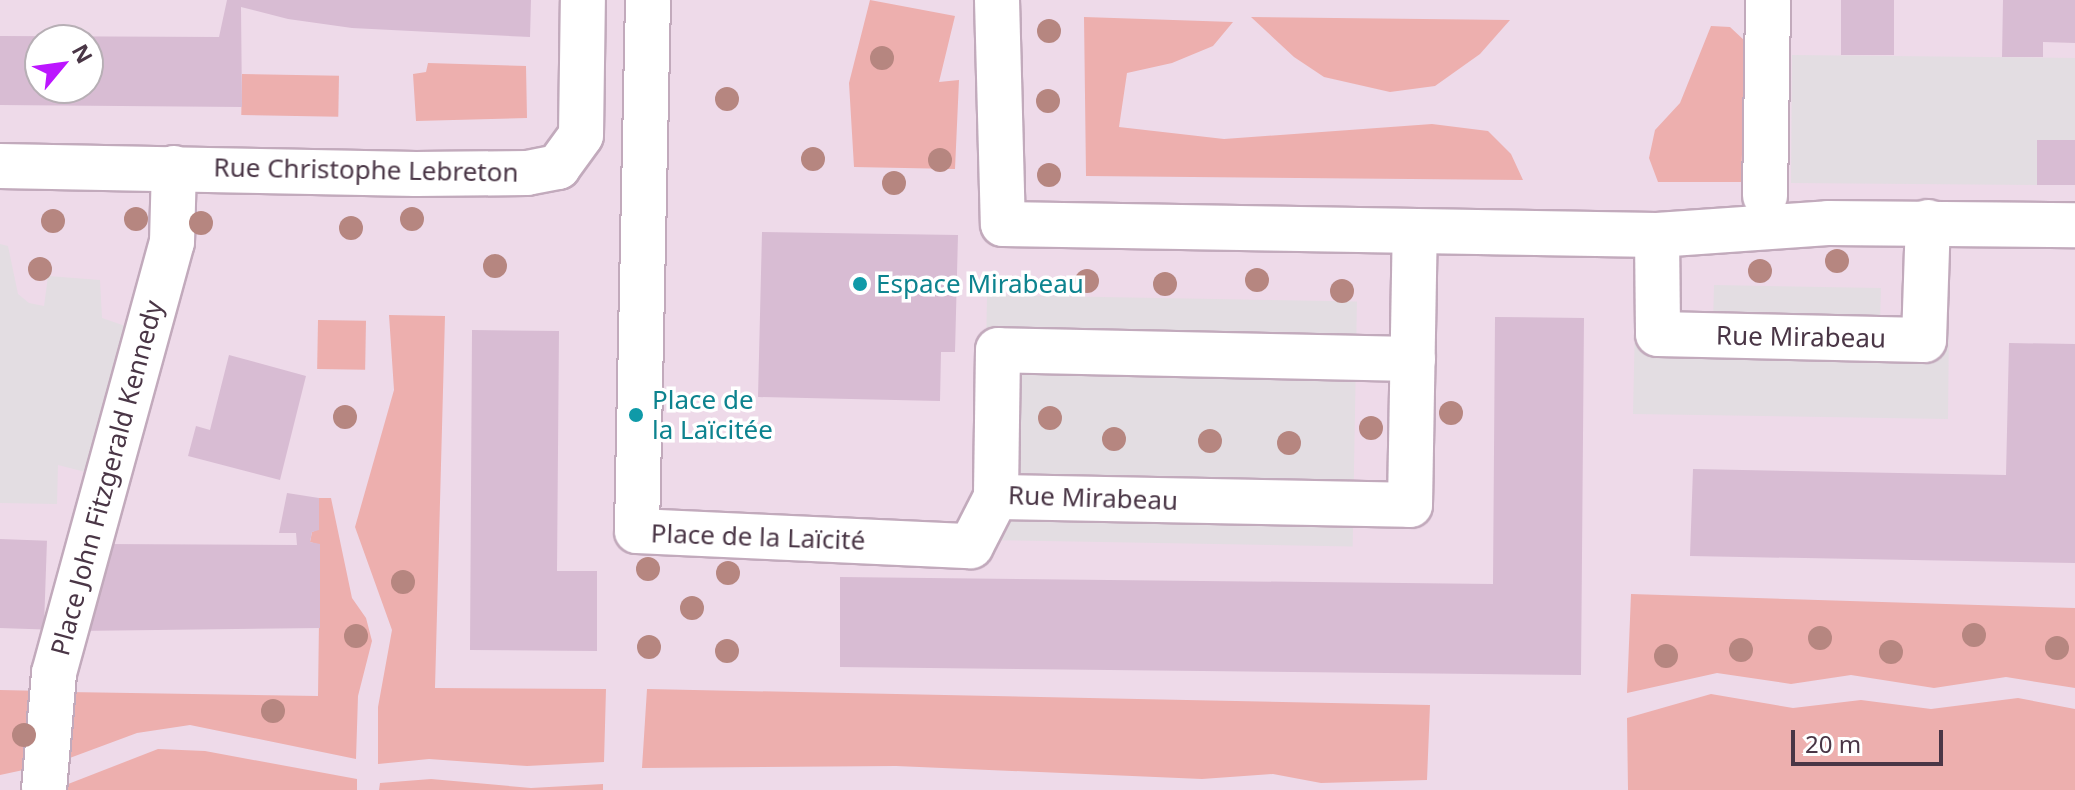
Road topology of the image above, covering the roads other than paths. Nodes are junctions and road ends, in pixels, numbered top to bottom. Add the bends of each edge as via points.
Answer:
1 (583, 0) edge
2 (648, 0) edge
3 (997, 0) edge
4 (1768, 0) edge
5 (0, 166) edge
6 (174, 168) junction
7 (1765, 196) dead end
8 (1928, 222) junction
9 (2075, 225) edge
10 (1415, 231) junction
11 (1657, 235) junction
12 (1413, 359) junction
13 (996, 497) junction
14 (44, 790) edge

1 - 6 street, Rue Christophe Lebreton via 581,135 558,167 527,173 416,174
2 - 13 street, Place de la Laïcité via 637,531 971,546
3 - 10 street via 1003,224
4 - 7 street
5 - 6 street, Rue Christophe Lebreton
6 - 14 street, Place John Fitzgerald Kennedy via 172,242 54,673
8 - 9 street
8 - 11 street
8 - 11 street, Rue Mirabeau via 1924,340 1658,334
10 - 11 street
10 - 12 street, Rue Mirabeau
12 - 13 street, Rue Mirabeau via 1410,505
12 - 13 street, Rue Mirabeau via 998,350

